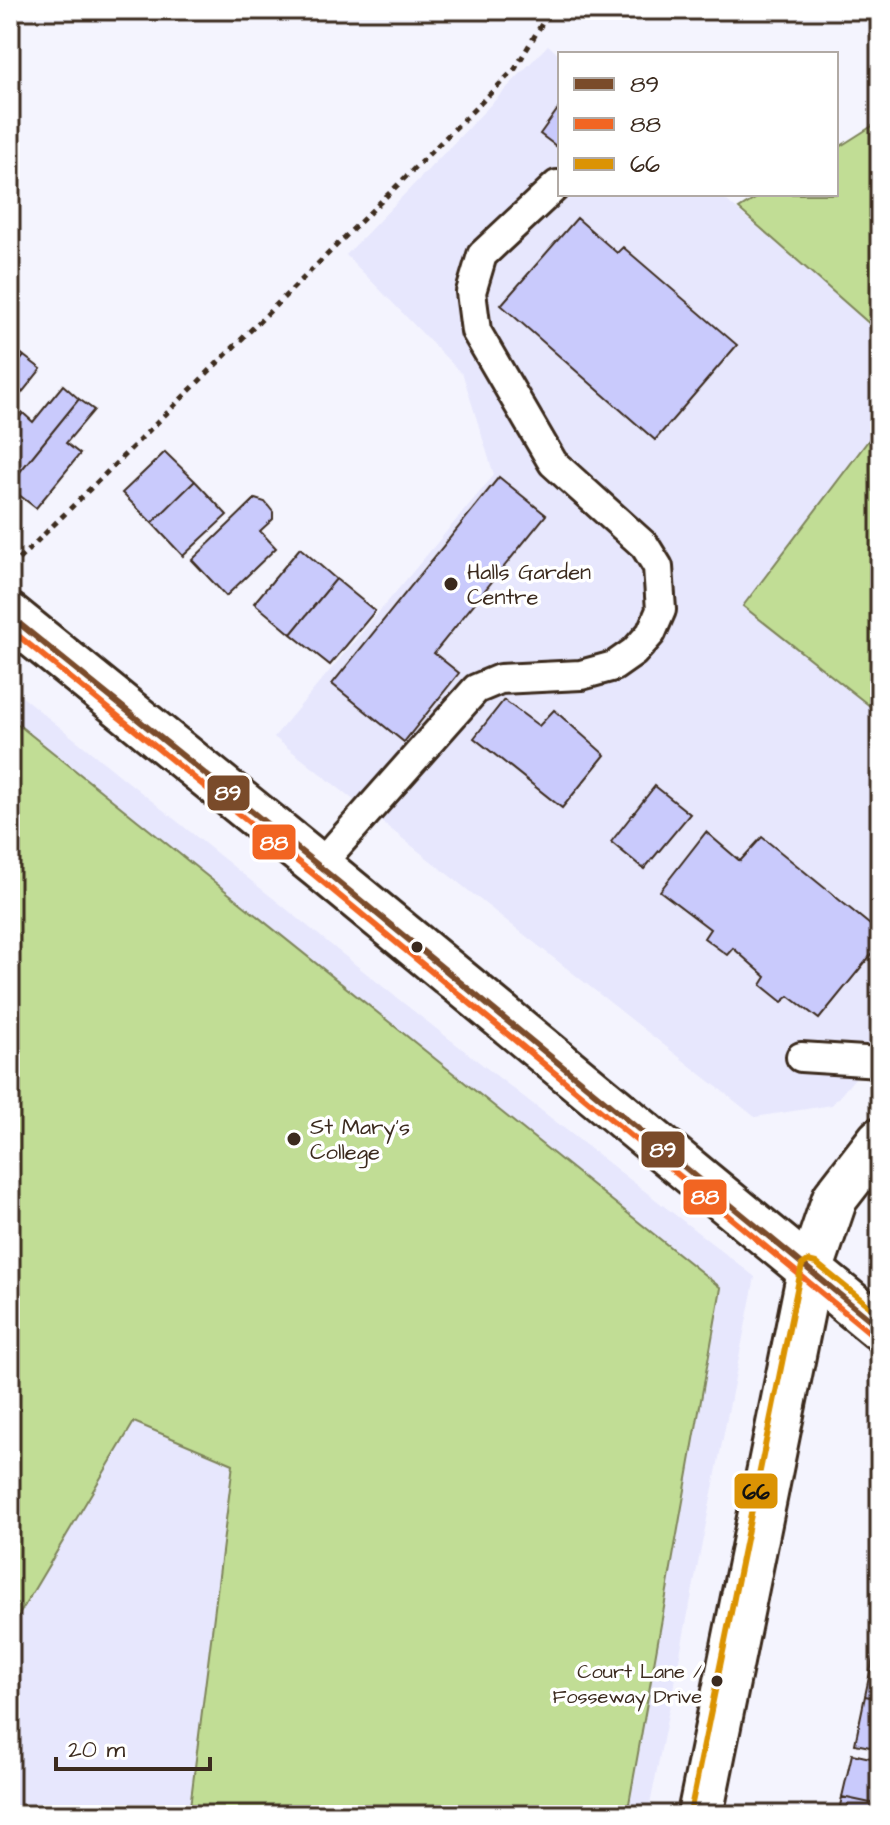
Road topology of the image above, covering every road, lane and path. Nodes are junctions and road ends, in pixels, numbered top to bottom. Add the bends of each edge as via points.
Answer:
1 (550, 10) edge
2 (557, 185) dead end
3 (10, 569) edge
4 (10, 616) edge
5 (319, 866) junction
6 (801, 1057) dead end
7 (880, 1062) edge
8 (880, 1140) edge
9 (810, 1271) junction
10 (880, 1328) edge
11 (700, 1815) edge

1 - 3 path via 515,69
2 - 5 lane via 482,255 471,292 476,331 553,463 645,546 658,567 661,610 651,633 614,666 581,675 500,679 476,689
4 - 5 main road
5 - 9 main road
6 - 7 lane
8 - 9 main road via 835,1198
9 - 10 main road
9 - 11 main road

